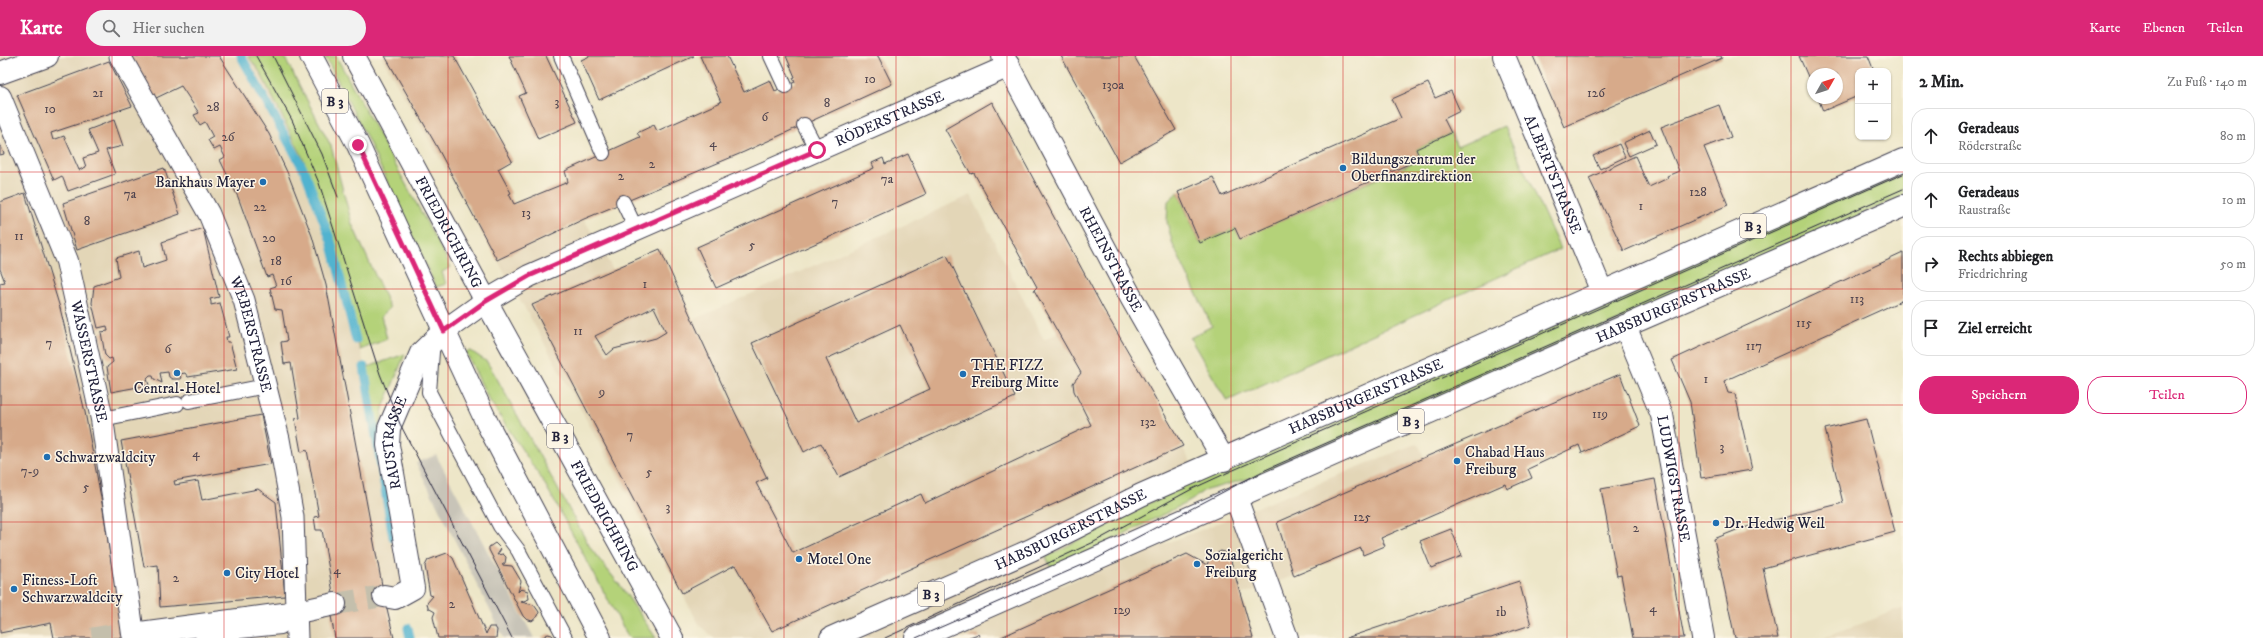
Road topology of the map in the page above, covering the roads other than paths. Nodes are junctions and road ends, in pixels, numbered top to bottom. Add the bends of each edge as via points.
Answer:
1 (47, 56) edge
2 (120, 56) edge
3 (312, 56) edge
4 (354, 56) edge
5 (561, 56) edge
6 (772, 56) edge
7 (1504, 56) edge
8 (1006, 61) edge
9 (0, 73) edge
10 (785, 86) dead end
11 (0, 97) edge
12 (804, 124) dead end
13 (817, 150) junction
14 (603, 153) dead end
15 (1903, 160) edge
16 (623, 202) dead end
17 (1903, 206) edge
18 (636, 229) junction
19 (1602, 292) junction
20 (486, 301) junction
21 (1624, 326) junction
22 (439, 335) junction
23 (266, 386) junction
24 (102, 419) junction
25 (1224, 460) junction
26 (1236, 498) junction
27 (384, 596) tunnel mouth
28 (335, 604) tunnel mouth
29 (298, 612) junction
30 (130, 635) edge
31 (156, 638) edge
32 (176, 638) edge
33 (298, 638) edge
34 (565, 638) edge
35 (600, 638) edge
36 (672, 638) edge
37 (831, 638) edge
38 (916, 638) edge
39 (1287, 638) edge
40 (1703, 638) edge

1 - 9 main road
2 - 23 street, WEBERSTRASSE via 209,214 244,300
3 - 22 main road, B 3 via 358,145
4 - 20 main road, FRIEDRICHRING / B 3
5 - 14 lane
6 - 10 lane
7 - 19 main road, ALBERTSTRASSE
8 - 13 main road, RÖDERSTRASSE
8 - 25 main road, RHEINSTRASSE via 1132,299
11 - 24 main road, WASSERSTRASSE via 67,261
12 - 13 lane
13 - 18 main road, RÖDERSTRASSE
15 - 19 main road, HABSBURGERSTRASSE / B 3
16 - 18 lane
17 - 21 main road, HABSBURGERSTRASSE / B 3
18 - 20 main road, RÖDERSTRASSE via 529,276
19 - 25 main road, HABSBURGERSTRASSE / B 3
20 - 22 main road, RAUSTRASSE
20 - 36 main road, FRIEDRICHRING / B 3
21 - 26 main road, HABSBURGERSTRASSE / B 3
21 - 40 main road, LUDWIGSTRASSE via 1662,415
22 - 27 main road, RAUSTRASSE via 421,353 389,428 388,445 413,588 395,598
22 - 34 lane via 429,392 500,526 518,550
22 - 35 main road, B 3
23 - 24 lane
23 - 29 street, WEBERSTRASSE via 279,439 293,517
24 - 30 main road, WASSERSTRASSE
25 - 37 main road, HABSBURGERSTRASSE / B 3 via 1141,495 1031,550
26 - 38 main road, HABSBURGERSTRASSE / B 3
26 - 39 main road
28 - 29 main road
29 - 30 main road
29 - 32 lane via 281,627
29 - 33 street, WEBERSTRASSE
30 - 31 lane

